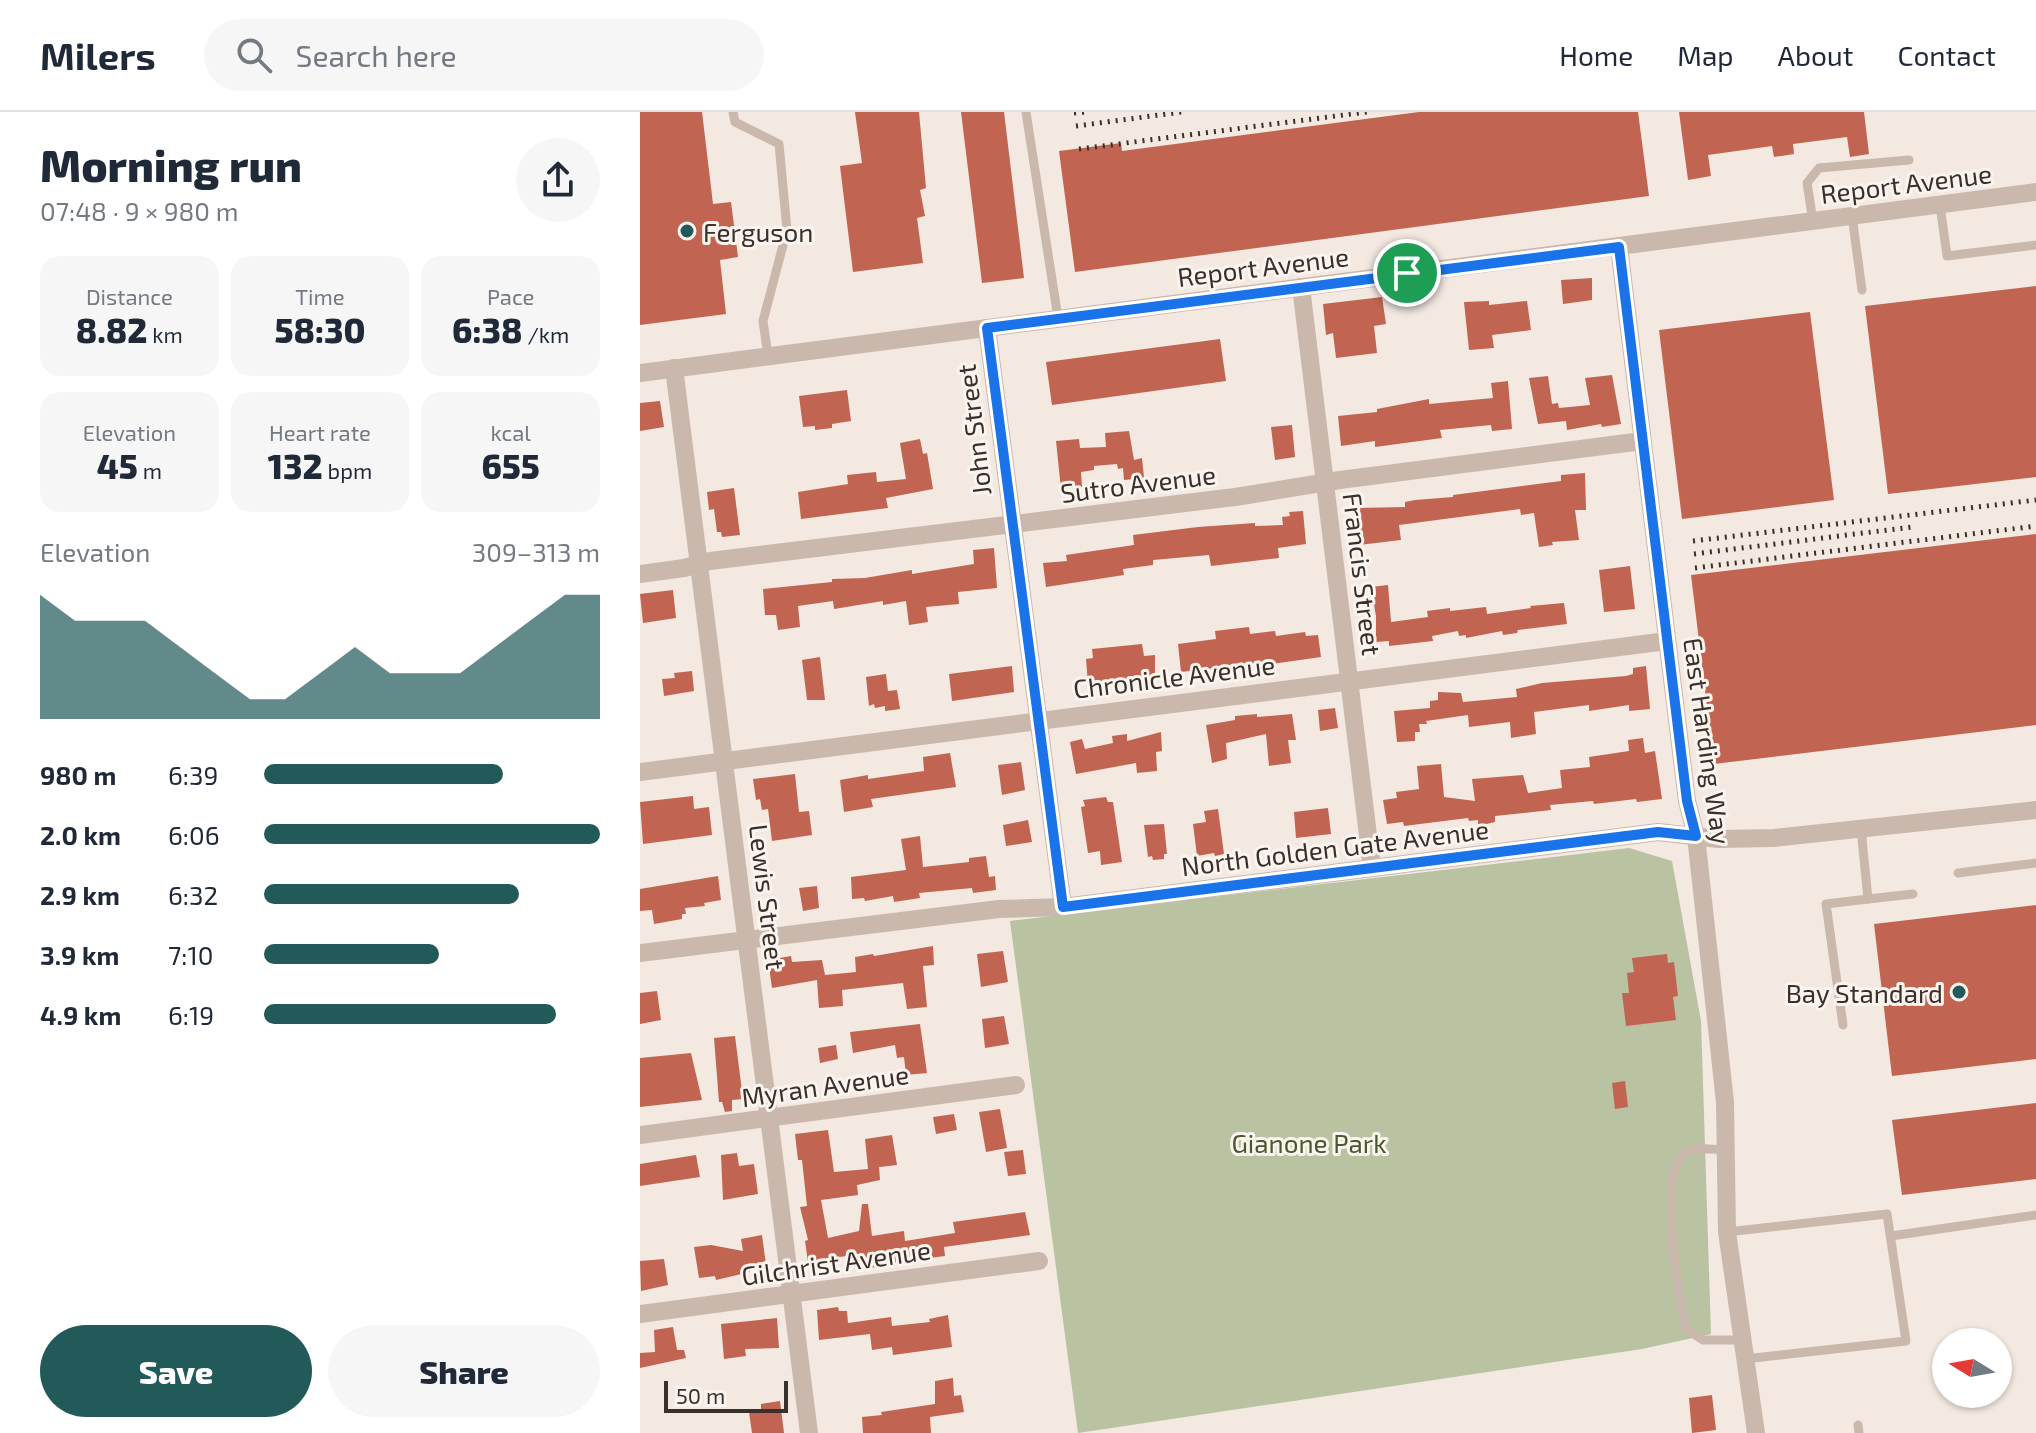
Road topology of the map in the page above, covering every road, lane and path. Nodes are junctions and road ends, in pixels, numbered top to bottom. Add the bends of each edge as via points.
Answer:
1 (733, 112) edge
2 (1026, 112) edge
3 (1909, 160) dead end
4 (2036, 192) edge
5 (1940, 205) junction
6 (1852, 216) junction
7 (1813, 221) junction
8 (2036, 245) edge
9 (1619, 247) junction
10 (1301, 287) junction
11 (1862, 290) dead end
12 (1058, 318) junction
13 (987, 328) junction
14 (768, 356) junction
15 (674, 368) junction
16 (640, 373) edge
17 (1642, 441) junction
18 (1325, 483) junction
19 (1011, 526) junction
20 (699, 564) junction
21 (640, 574) edge
22 (1667, 641) junction
23 (1350, 680) junction
24 (1038, 720) junction
25 (724, 761) junction
26 (640, 772) edge
27 (2036, 810) edge
28 (1861, 829) junction
29 (1696, 836) junction
30 (2036, 863) edge
31 (1372, 868) junction
32 (1958, 873) dead end
33 (1913, 894) dead end
34 (1868, 899) junction
35 (1063, 907) junction
36 (748, 939) junction
37 (640, 953) edge
38 (1843, 1025) dead end
39 (1016, 1085) dead end
40 (769, 1119) junction
41 (640, 1135) edge
42 (1726, 1150) junction
43 (2036, 1215) edge
44 (1727, 1232) junction
45 (1891, 1236) junction
46 (1039, 1261) dead end
47 (792, 1293) junction
48 (640, 1314) edge
49 (1741, 1340) junction
50 (1745, 1359) junction
51 (809, 1433) edge
52 (1756, 1433) edge

1 - 14 lane via 735,122 779,144 787,230 763,321
2 - 12 lane
3 - 7 lane via 1819,168 1807,183
4 - 5 street, Report Avenue
5 - 6 street, Report Avenue
5 - 8 lane via 1947,256
6 - 7 street, Report Avenue
6 - 11 lane
7 - 9 street, Report Avenue
9 - 10 street, Report Avenue
9 - 17 street, East Harding Way
10 - 12 street, Report Avenue
10 - 18 street, Francis Street
12 - 13 street, Report Avenue
13 - 14 street, Report Avenue
13 - 19 street, John Street
14 - 15 street, Report Avenue
15 - 16 street, Report Avenue
15 - 20 street, Lewis Street
17 - 18 street, Sutro Avenue
17 - 22 street, East Harding Way
18 - 19 street, Sutro Avenue
18 - 23 street, Francis Street
19 - 20 street, Sutro Avenue
19 - 24 street, John Street
20 - 21 street, Sutro Avenue
20 - 25 street, Lewis Street
22 - 23 street, Chronicle Avenue
22 - 29 street, East Harding Way
23 - 24 street, Chronicle Avenue
23 - 31 street, Francis Street
24 - 25 street, Chronicle Avenue
24 - 35 street, John Street
25 - 26 street, Chronicle Avenue
25 - 36 street, Lewis Street
27 - 28 street, North Golden Gate Avenue
28 - 29 street, North Golden Gate Avenue via 1774,838
28 - 34 lane
29 - 31 street, North Golden Gate Avenue via 1658,832
29 - 42 street, East Harding Way
30 - 32 lane
31 - 35 street, North Golden Gate Avenue
33 - 34 lane
34 - 38 lane via 1826,904
35 - 36 street, North Golden Gate Avenue via 999,909
36 - 37 street, North Golden Gate Avenue
36 - 40 street, Lewis Street
39 - 40 street, Myran Avenue
40 - 41 street, Myran Avenue
40 - 47 street, Lewis Street
42 - 44 street, East Harding Way
42 - 49 lane via 1683,1154 1672,1187 1672,1233 1686,1329 1703,1340
43 - 45 lane
44 - 45 lane via 1887,1214
44 - 49 street, East Harding Way
45 - 50 lane via 1906,1341
46 - 47 street, Gilchrist Avenue
47 - 48 street, Gilchrist Avenue
47 - 51 street, Lewis Street
49 - 50 street, East Harding Way
50 - 52 street, East Harding Way

